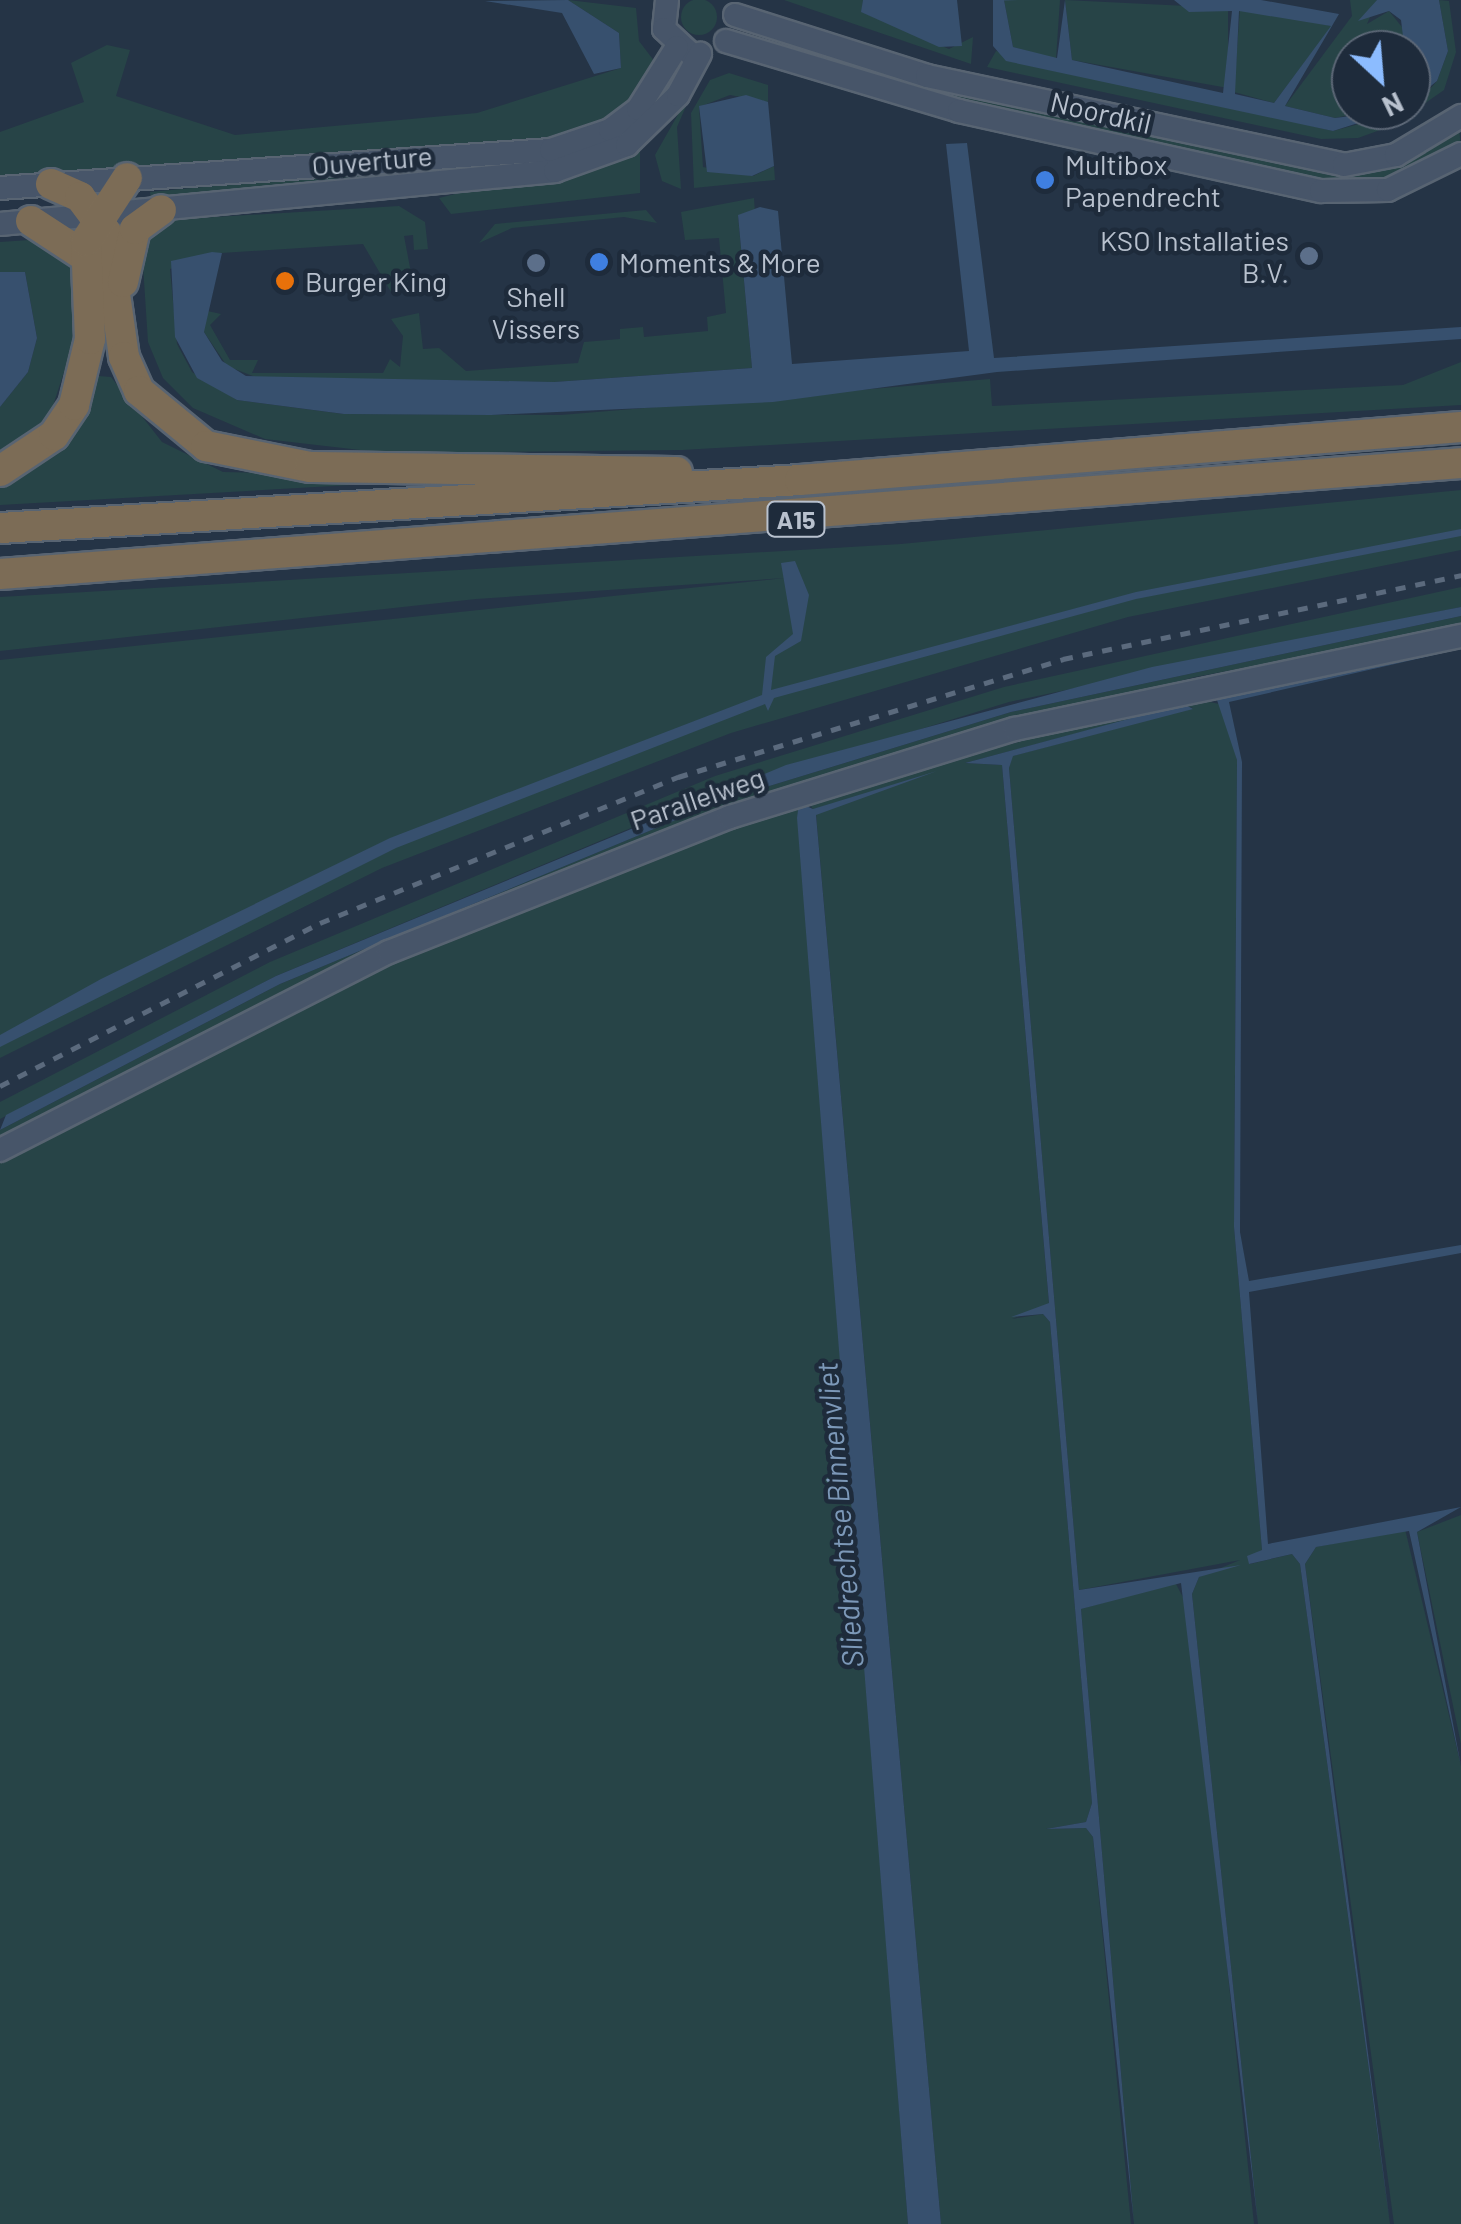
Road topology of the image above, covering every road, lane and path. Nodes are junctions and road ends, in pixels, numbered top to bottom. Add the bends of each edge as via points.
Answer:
1 (667, 0) edge
2 (732, 7) edge
3 (726, 41) junction
4 (689, 51) junction
5 (1461, 116) edge
6 (1461, 154) edge
7 (127, 178) junction
8 (51, 184) junction
9 (0, 188) edge
10 (160, 210) junction
11 (98, 215) junction
12 (32, 221) junction
13 (0, 224) edge
14 (86, 257) junction
15 (118, 299) junction
16 (1461, 427) edge
17 (1461, 463) edge
18 (0, 471) edge
19 (800, 480) junction
20 (0, 528) edge
21 (0, 574) edge
22 (1461, 636) edge
23 (0, 1150) edge

1 - 4 street via 662,22
2 - 3 street
2 - 5 street, Noordkil via 926,76 1344,165 1396,155
3 - 4 street
3 - 6 street, Noordkil via 959,112 1321,191 1388,190
4 - 7 street, Ouverture via 610,130 551,150
4 - 10 street, Ouverture via 654,122 599,159 490,180
7 - 8 street, Ouverture
7 - 11 highway
8 - 9 street, Ouverture
8 - 11 highway
10 - 11 street, Ouverture
10 - 15 highway, A15 via 136,230
11 - 12 street, Ouverture
11 - 14 highway
11 - 15 highway, A15
12 - 13 street, Ouverture
12 - 14 highway
14 - 18 highway via 90,340 74,405 54,435
15 - 19 highway, A15 via 124,358 148,406 206,446 244,457 310,467 578,465
16 - 19 highway, A15
17 - 21 highway, A15
19 - 20 highway, A15
22 - 23 street, Parallelweg via 1015,729 730,817 389,952

